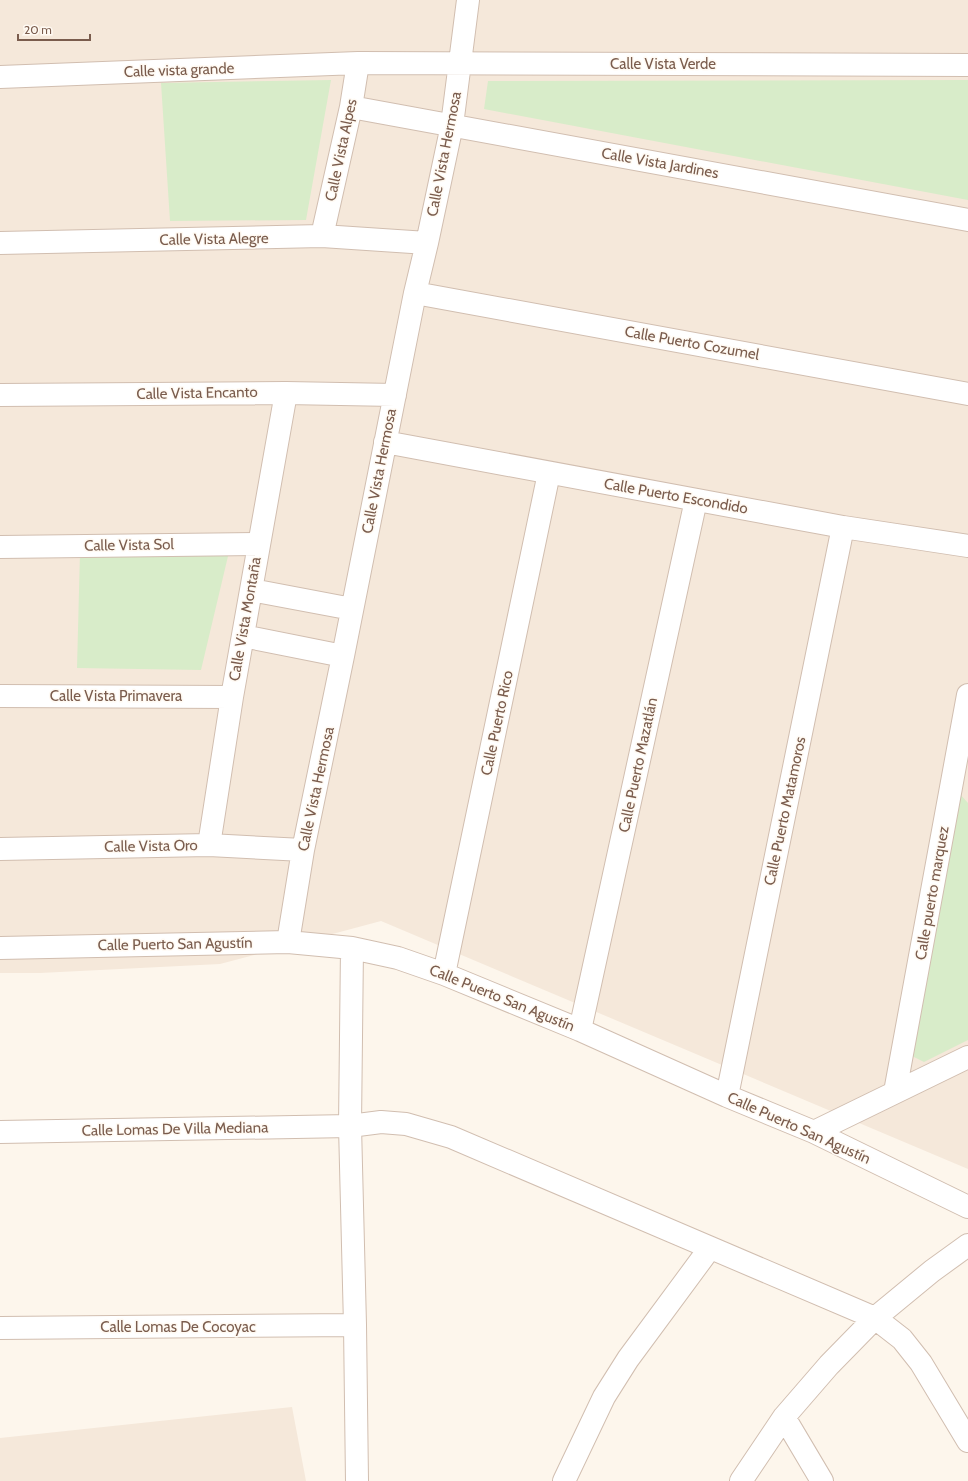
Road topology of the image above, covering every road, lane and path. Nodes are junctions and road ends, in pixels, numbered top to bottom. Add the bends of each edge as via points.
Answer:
1 (468, 0) edge
2 (358, 63) junction
3 (460, 64) junction
4 (968, 65) edge
5 (0, 77) edge
6 (351, 107) junction
7 (452, 125) junction
8 (968, 220) edge
9 (322, 236) junction
10 (0, 243) edge
11 (427, 243) junction
12 (415, 293) junction
13 (286, 393) junction
14 (968, 394) edge
15 (0, 395) edge
16 (395, 395) junction
17 (385, 442) junction
18 (549, 473) junction
19 (696, 500) junction
20 (843, 527) junction
21 (258, 544) junction
22 (968, 546) edge
23 (0, 547) edge
24 (251, 590) junction
25 (352, 609) junction
26 (243, 636) junction
27 (343, 656) junction
28 (968, 695) edge
29 (0, 696) edge
30 (232, 697) junction
31 (209, 846) junction
32 (0, 849) edge
33 (303, 850) junction
34 (288, 942) junction
35 (0, 948) edge
36 (352, 948) junction
37 (444, 974) junction
38 (580, 1030) junction
39 (968, 1057) edge
40 (895, 1092) junction
41 (727, 1096) junction
42 (350, 1126) junction
43 (0, 1132) edge
44 (814, 1132) junction
45 (968, 1207) edge
46 (968, 1245) edge
47 (710, 1248) junction
48 (875, 1318) junction
49 (355, 1325) junction
50 (0, 1328) edge
51 (784, 1417) junction
52 (968, 1441) edge
53 (357, 1481) edge
54 (564, 1481) edge
55 (741, 1481) edge
56 (822, 1481) edge

1 - 3 street, Calle Vista Hermosa
2 - 3 street, Calle Vista Verde
2 - 5 street, Calle vista grande
2 - 6 street, Calle Vista Alpes
3 - 4 street, Calle Vista Verde
3 - 7 street, Calle Vista Hermosa
6 - 7 street, Calle Vista Jardines
6 - 9 street, Calle Vista Alpes
7 - 8 street, Calle Vista Jardines
7 - 11 street, Calle Vista Hermosa
9 - 10 street, Calle Vista Alegre
9 - 11 street, Calle Vista Alegre
11 - 12 street, Calle Vista Hermosa
12 - 14 street, Calle Puerto Cozumel
12 - 16 street, Calle Vista Hermosa
13 - 15 street, Calle Vista Encanto
13 - 16 street, Calle Vista Encanto
13 - 21 street, Calle Vista Montaña
16 - 17 street, Calle Vista Hermosa
17 - 18 street, Calle Puerto Escondido
17 - 25 street, Calle Vista Hermosa
18 - 19 street, Calle Puerto Escondido
18 - 37 street, Calle Puerto Rico
19 - 20 street, Calle Puerto Escondido
19 - 38 street, Calle Puerto Mazatlán
20 - 22 street, Calle Puerto Escondido
20 - 41 street, Calle Puerto Matamoros
21 - 23 street, Calle Vista Sol
21 - 24 street, Calle Vista Montaña
24 - 25 street
24 - 26 street, Calle Vista Montaña
25 - 27 street, Calle Vista Hermosa
26 - 27 street
26 - 30 street, Calle Vista Montaña
27 - 33 street, Calle Vista Hermosa
28 - 40 street, Calle puerto marquez
29 - 30 street, Calle Vista Primavera
30 - 31 street, Calle Vista Montaña
31 - 32 street, Calle Vista Oro
31 - 33 street, Calle Vista Oro
33 - 34 street, Calle Vista Hermosa
34 - 35 street, Calle Puerto San Agustín
34 - 36 street, Calle Puerto San Agustín
36 - 37 street, Calle Puerto San Agustín via 398,958
36 - 42 street
37 - 38 street, Calle Puerto San Agustín
38 - 41 street, Calle Puerto San Agustín
39 - 40 street
40 - 44 street
41 - 44 street, Calle Puerto San Agustín
42 - 43 street, Calle Lomas De Villa Mediana
42 - 47 street, Calle Lomas De Villa Mediana via 381,1122 406,1124 451,1137
42 - 49 street
44 - 45 street, Calle Puerto San Agustín
46 - 48 street
47 - 48 street, Calle Lomas De Villa Mediana
47 - 54 street via 628,1359 604,1397
48 - 51 street via 829,1365
48 - 52 street, Calle Lomas De Villa Mediana via 902,1339 922,1363
49 - 50 street, Calle Lomas De Cocoyac
49 - 53 street
51 - 55 street
51 - 56 street

